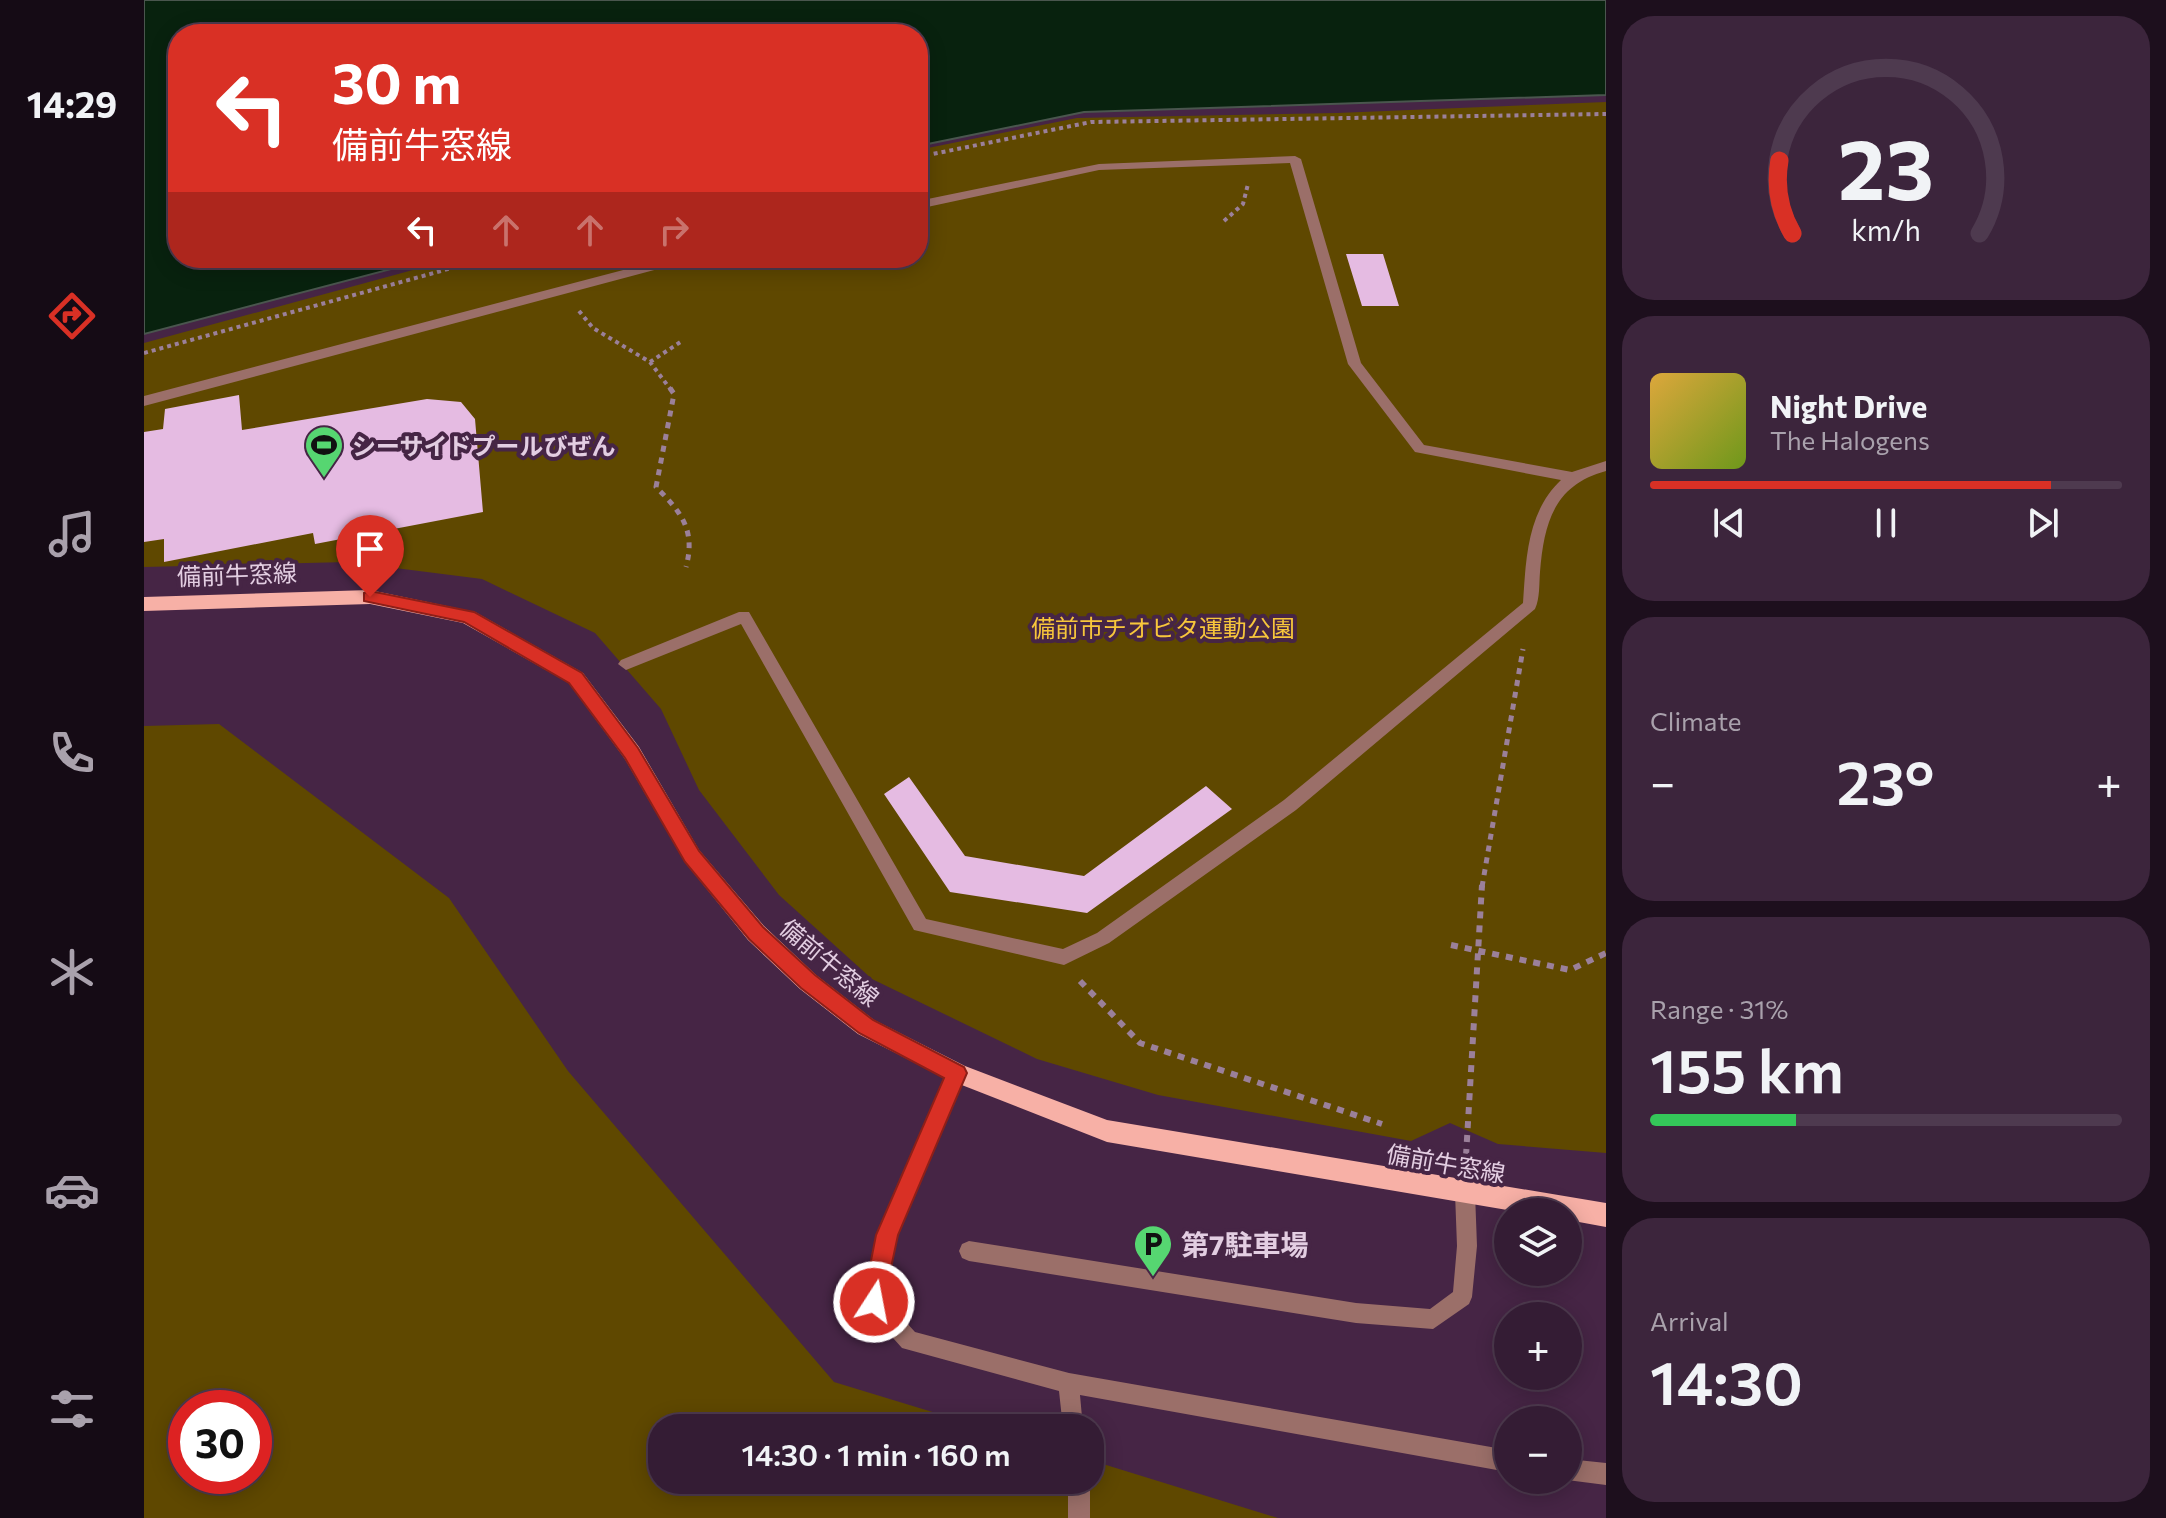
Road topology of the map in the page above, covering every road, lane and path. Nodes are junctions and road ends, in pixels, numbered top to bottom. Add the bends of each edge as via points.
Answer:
1 (1606, 114) edge
2 (928, 155) edge
3 (1244, 161) junction
4 (928, 203) edge
5 (1224, 221) dead end
6 (452, 268) edge
7 (644, 268) edge
8 (569, 287) junction
9 (682, 341) dead end
10 (144, 353) edge
11 (650, 362) junction
12 (144, 401) edge
13 (1606, 466) edge
14 (1572, 477) junction
15 (686, 567) dead end
16 (144, 604) edge
17 (1530, 605) junction
18 (626, 664) dead end
19 (1451, 945) dead end
20 (1475, 951) junction
21 (1606, 953) edge
22 (1064, 957) junction
23 (957, 1073) junction
24 (1382, 1124) dead end
25 (1466, 1156) dead end
26 (1465, 1193) junction
27 (1606, 1215) edge
28 (969, 1251) dead end
29 (1069, 1383) junction
30 (1072, 1414) edge
31 (1494, 1459) edge
32 (1582, 1471) edge
33 (1606, 1474) edge
34 (1079, 1494) edge
35 (1079, 1518) edge

1 - 2 path via 1091,122
3 - 4 street via 1099,167
3 - 5 path via 1250,175 1243,204
3 - 14 street via 1295,159 1355,364 1420,449
6 - 10 path
7 - 8 street
8 - 11 path via 577,309 593,328
8 - 12 street
9 - 11 path
11 - 15 path via 674,394 656,487 685,517 693,546
13 - 14 street
14 - 17 street via 1553,499 1537,532
16 - 23 main road, 備前牛窓線 via 370,597 468,617 576,678 632,753 692,856 756,933 866,1027
17 - 20 path
17 - 22 street via 1290,805 1103,938
18 - 22 street via 744,616 920,925
19 - 20 path
20 - 21 path via 1570,970
20 - 25 path
22 - 24 path via 1085,989 1140,1043
23 - 26 main road, 備前牛窓線 via 1107,1131
23 - 29 street via 887,1235 874,1302 909,1341
26 - 27 main road, 備前牛窓線
26 - 28 street via 1462,1297 1433,1319 1356,1313
29 - 30 street
29 - 31 street
32 - 33 street
34 - 35 street

